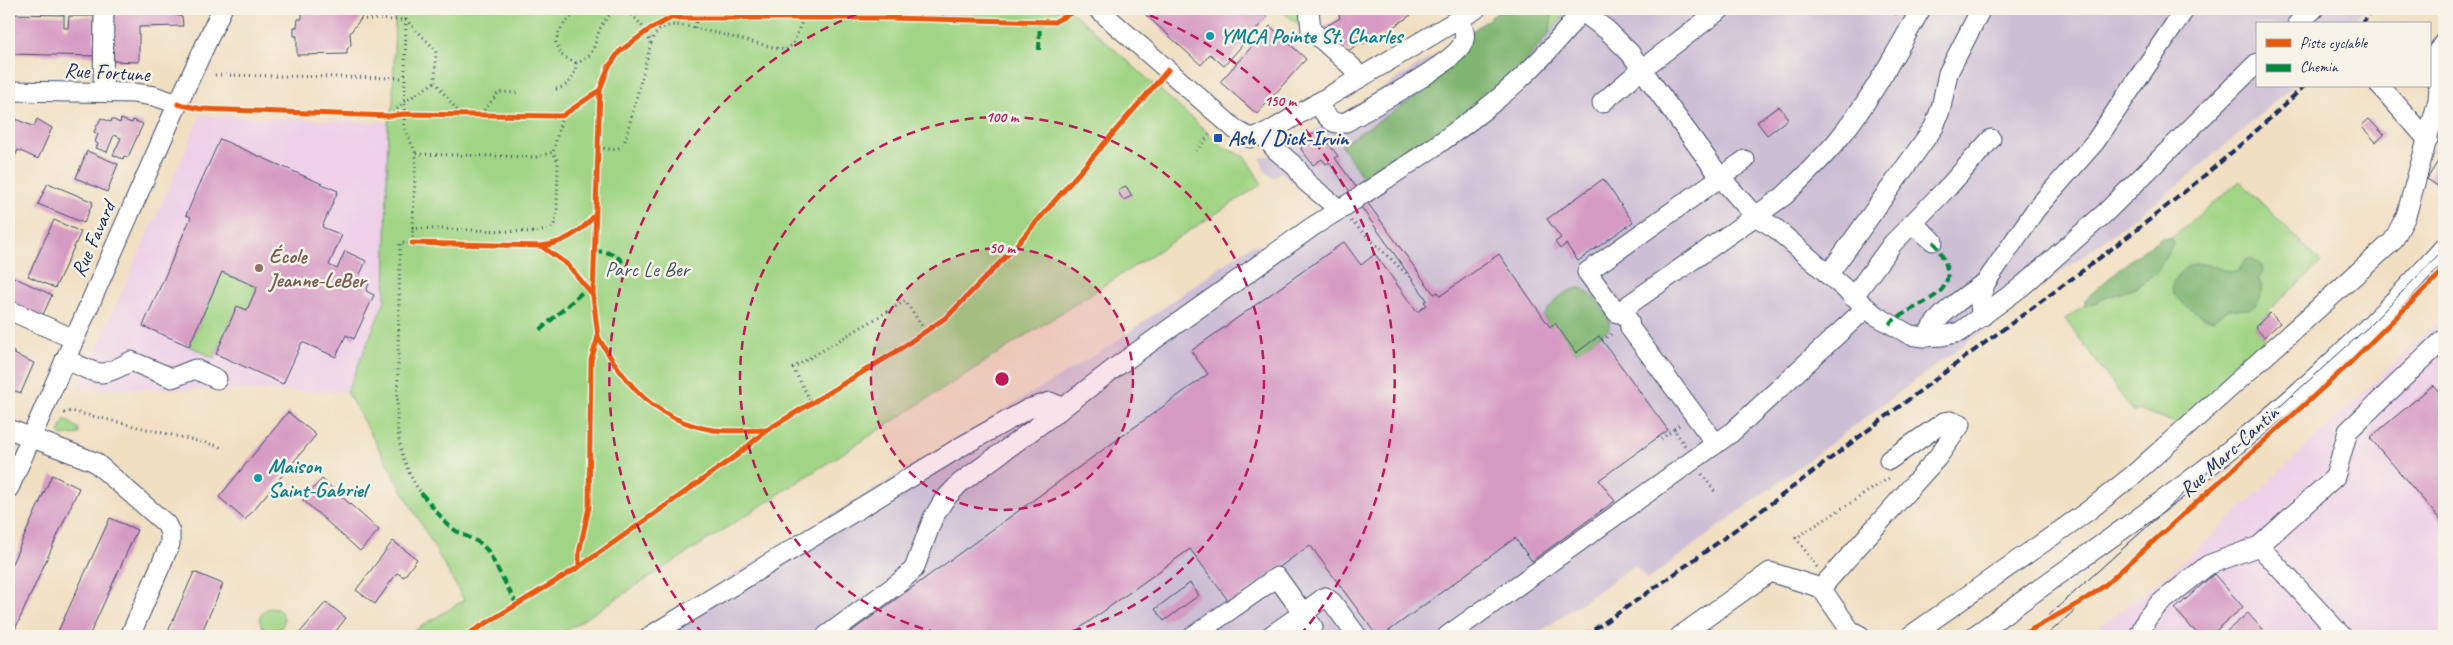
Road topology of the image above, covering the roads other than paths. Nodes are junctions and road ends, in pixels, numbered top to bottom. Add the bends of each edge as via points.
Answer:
1 (104, 9) edge
2 (222, 9) edge
3 (1098, 9) edge
4 (1309, 9) edge
5 (1476, 9) edge
6 (1721, 9) edge
7 (1921, 9) edge
8 (1981, 9) edge
9 (2185, 9) edge
10 (2314, 9) edge
11 (1582, 10) edge
12 (1459, 20) junction
13 (2299, 22) edge
14 (2444, 42) edge
15 (2430, 63) edge
16 (2256, 65) edge
17 (1642, 69) junction
18 (2430, 71) edge
19 (1360, 78) junction
20 (2250, 80) edge
21 (2379, 88) edge
22 (9, 91) edge
23 (103, 92) junction
24 (1317, 103) junction
25 (1602, 103) dead end
26 (178, 104) junction
27 (1259, 136) junction
28 (1991, 139) dead end
29 (2428, 140) junction
30 (1745, 160) dead end
31 (1721, 178) junction
32 (1340, 210) junction
33 (1755, 216) junction
34 (1912, 223) junction
35 (1933, 241) dead end
36 (2444, 247) edge
37 (1828, 275) junction
38 (1986, 282) junction
39 (1860, 303) junction
40 (9, 310) edge
41 (1622, 310) junction
42 (1983, 316) junction
43 (1927, 338) junction
44 (74, 339) junction
45 (2444, 340) edge
46 (65, 359) junction
47 (217, 378) dead end
48 (1060, 410) junction
49 (9, 429) edge
50 (31, 438) junction
51 (1716, 444) junction
52 (1893, 467) road end
53 (9, 488) edge
54 (2259, 546) junction
55 (1821, 588) junction
56 (1306, 625) edge
57 (1854, 634) edge
58 (130, 636) edge
59 (650, 636) edge
60 (826, 636) edge
61 (1193, 636) edge
62 (1270, 636) edge
63 (1357, 636) edge
64 (1447, 636) edge
65 (1680, 636) edge
66 (1910, 636) edge
67 (1974, 636) edge
68 (2139, 636) edge
69 (2342, 636) edge

1 - 23 street
2 - 26 street, Rue Favard
3 - 27 street via 1236,130 1245,137
4 - 19 street via 1311,30
5 - 12 street
6 - 17 street
7 - 33 street via 1838,140 1788,192
8 - 37 street via 1948,73 1934,127
9 - 38 street via 2095,142 2036,209
10 - 13 street
11 - 17 street via 1618,40
11 - 32 street via 1545,55 1499,100
12 - 19 street
12 - 24 street via 1465,33 1464,40 1451,58 1346,122 1332,122
14 - 15 street
16 - 20 street
17 - 25 street
17 - 31 street
18 - 29 street via 2436,79 2439,93
19 - 24 street
20 - 42 street via 2105,213
21 - 29 street
22 - 23 street, Rue Fortune
23 - 26 street, Rue Fortune via 147,94
24 - 27 street
26 - 44 street, Rue Favard
27 - 32 street via 1280,166
28 - 34 street
29 - 66 street via 2404,221 2393,241 2088,512
30 - 31 street
31 - 33 street
31 - 41 street via 1587,272 1617,313
32 - 48 street
33 - 37 street via 1775,228
33 - 41 street
34 - 35 street
34 - 39 street via 1886,251
36 - 67 street, Rue Marc-Cantin via 2343,352 2249,434
37 - 39 street
38 - 42 street via 1981,295
38 - 43 street via 1934,325
39 - 43 street via 1910,335
39 - 51 street via 1743,423
40 - 44 street
41 - 51 street via 1630,328
42 - 43 street via 1960,332
44 - 46 street, Rue Favard
45 - 54 street via 2348,431 2335,477
46 - 47 street via 103,374 131,361 172,378 195,369
46 - 50 street, Rue Favard
48 - 59 street via 1050,402 1036,405 1012,418 814,534
48 - 60 street via 950,492 930,523 914,569
49 - 50 street
50 - 53 street, Rue Favard
50 - 58 street via 95,462 162,520 168,529 170,544
51 - 64 street
52 - 55 street via 1944,422 1961,424 1928,469
54 - 68 street via 2208,565 2158,605 2147,618
54 - 69 street
55 - 57 street
55 - 65 street via 1770,572
56 - 61 street via 1277,577
56 - 62 street
56 - 63 street via 1325,597

